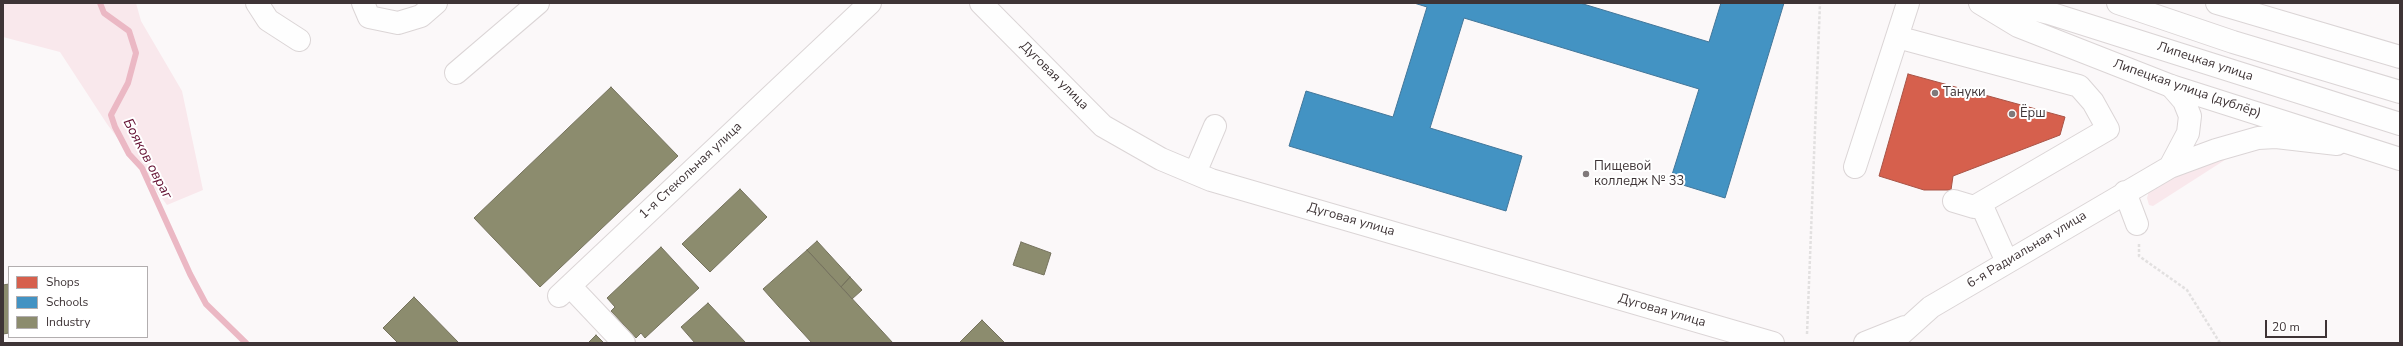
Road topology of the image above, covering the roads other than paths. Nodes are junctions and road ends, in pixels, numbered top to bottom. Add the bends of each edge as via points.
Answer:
1 (257, 3) edge
2 (363, 3) edge
3 (436, 3) edge
4 (538, 3) edge
5 (870, 3) edge
6 (981, 3) edge
7 (1908, 3) edge
8 (1980, 3) edge
9 (2009, 3) edge
10 (2118, 3) edge
11 (2217, 3) edge
12 (1897, 37) junction
13 (299, 40) dead end
14 (2400, 57) edge
15 (456, 74) dead end
16 (2171, 86) junction
17 (2400, 92) edge
18 (2400, 124) edge
19 (1215, 126) dead end
20 (2360, 147) junction
21 (2400, 159) edge
22 (1855, 167) dead end
23 (2170, 168) junction
24 (1195, 173) junction
25 (2125, 192) junction
26 (1954, 201) dead end
27 (1982, 204) junction
28 (2138, 224) road end
29 (2007, 262) junction
30 (1910, 325) junction
31 (624, 343) edge
32 (1773, 343) edge
33 (1866, 343) edge
34 (1891, 343) edge

1 - 13 street via 268,20
2 - 3 street via 369,17 398,23 421,16
4 - 15 street
5 - 31 street, 1-я Стекольная улица via 564,291
6 - 24 street, Дуговая улица via 1103,126 1161,160
7 - 12 street
8 - 16 street, Липецкая улица (дублёр) via 2018,26
9 - 18 street, Липецкая улица via 2056,15
10 - 17 street via 2233,42
11 - 14 street
12 - 22 street
12 - 27 street via 2079,86 2093,102 2108,129
16 - 20 street, Липецкая улица (дублёр)
16 - 23 street via 2184,101 2190,116 2188,133
19 - 24 street
20 - 21 street, Липецкая улица (дублёр)
20 - 23 street, 6-я Радиальная улица via 2276,137 2258,138 2216,150
23 - 25 street, 6-я Радиальная улица
24 - 32 street, Дуговая улица via 1211,180
25 - 28 street
25 - 29 street, 6-я Радиальная улица
26 - 27 street via 1974,207
27 - 29 street
29 - 30 street, 6-я Радиальная улица via 1931,307
30 - 33 street
30 - 34 street, 6-я Радиальная улица

